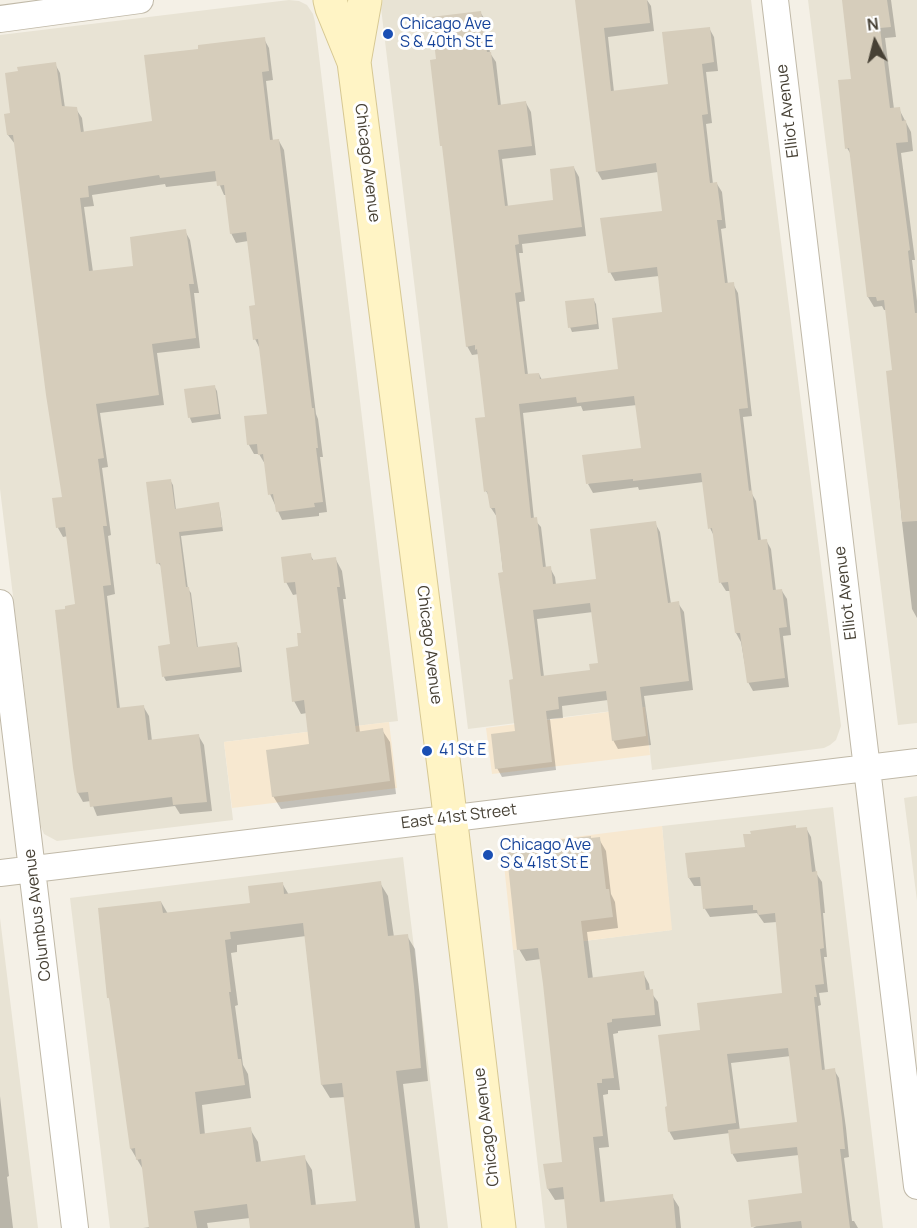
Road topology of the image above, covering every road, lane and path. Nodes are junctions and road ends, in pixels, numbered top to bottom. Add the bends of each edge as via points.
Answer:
1 (140, 0) edge
2 (330, 0) edge
3 (365, 0) edge
4 (775, 0) edge
5 (0, 19) edge
6 (354, 62) junction
7 (0, 603) edge
8 (917, 762) edge
9 (867, 768) junction
10 (450, 818) junction
11 (32, 869) junction
12 (0, 873) edge
13 (917, 1186) edge
14 (75, 1228) edge
15 (499, 1228) edge

1 - 5 street
2 - 6 street, Chicago Avenue
3 - 6 street, Chicago Avenue
4 - 9 street, Elliot Avenue
6 - 10 street, Chicago Avenue
7 - 11 street, Columbus Avenue
8 - 9 street, East 41st Street
9 - 10 street, East 41st Street
9 - 13 street, Elliot Avenue
10 - 11 street, East 41st Street
10 - 15 street, Chicago Avenue
11 - 12 street, East 41st Street
11 - 14 street, Columbus Avenue

